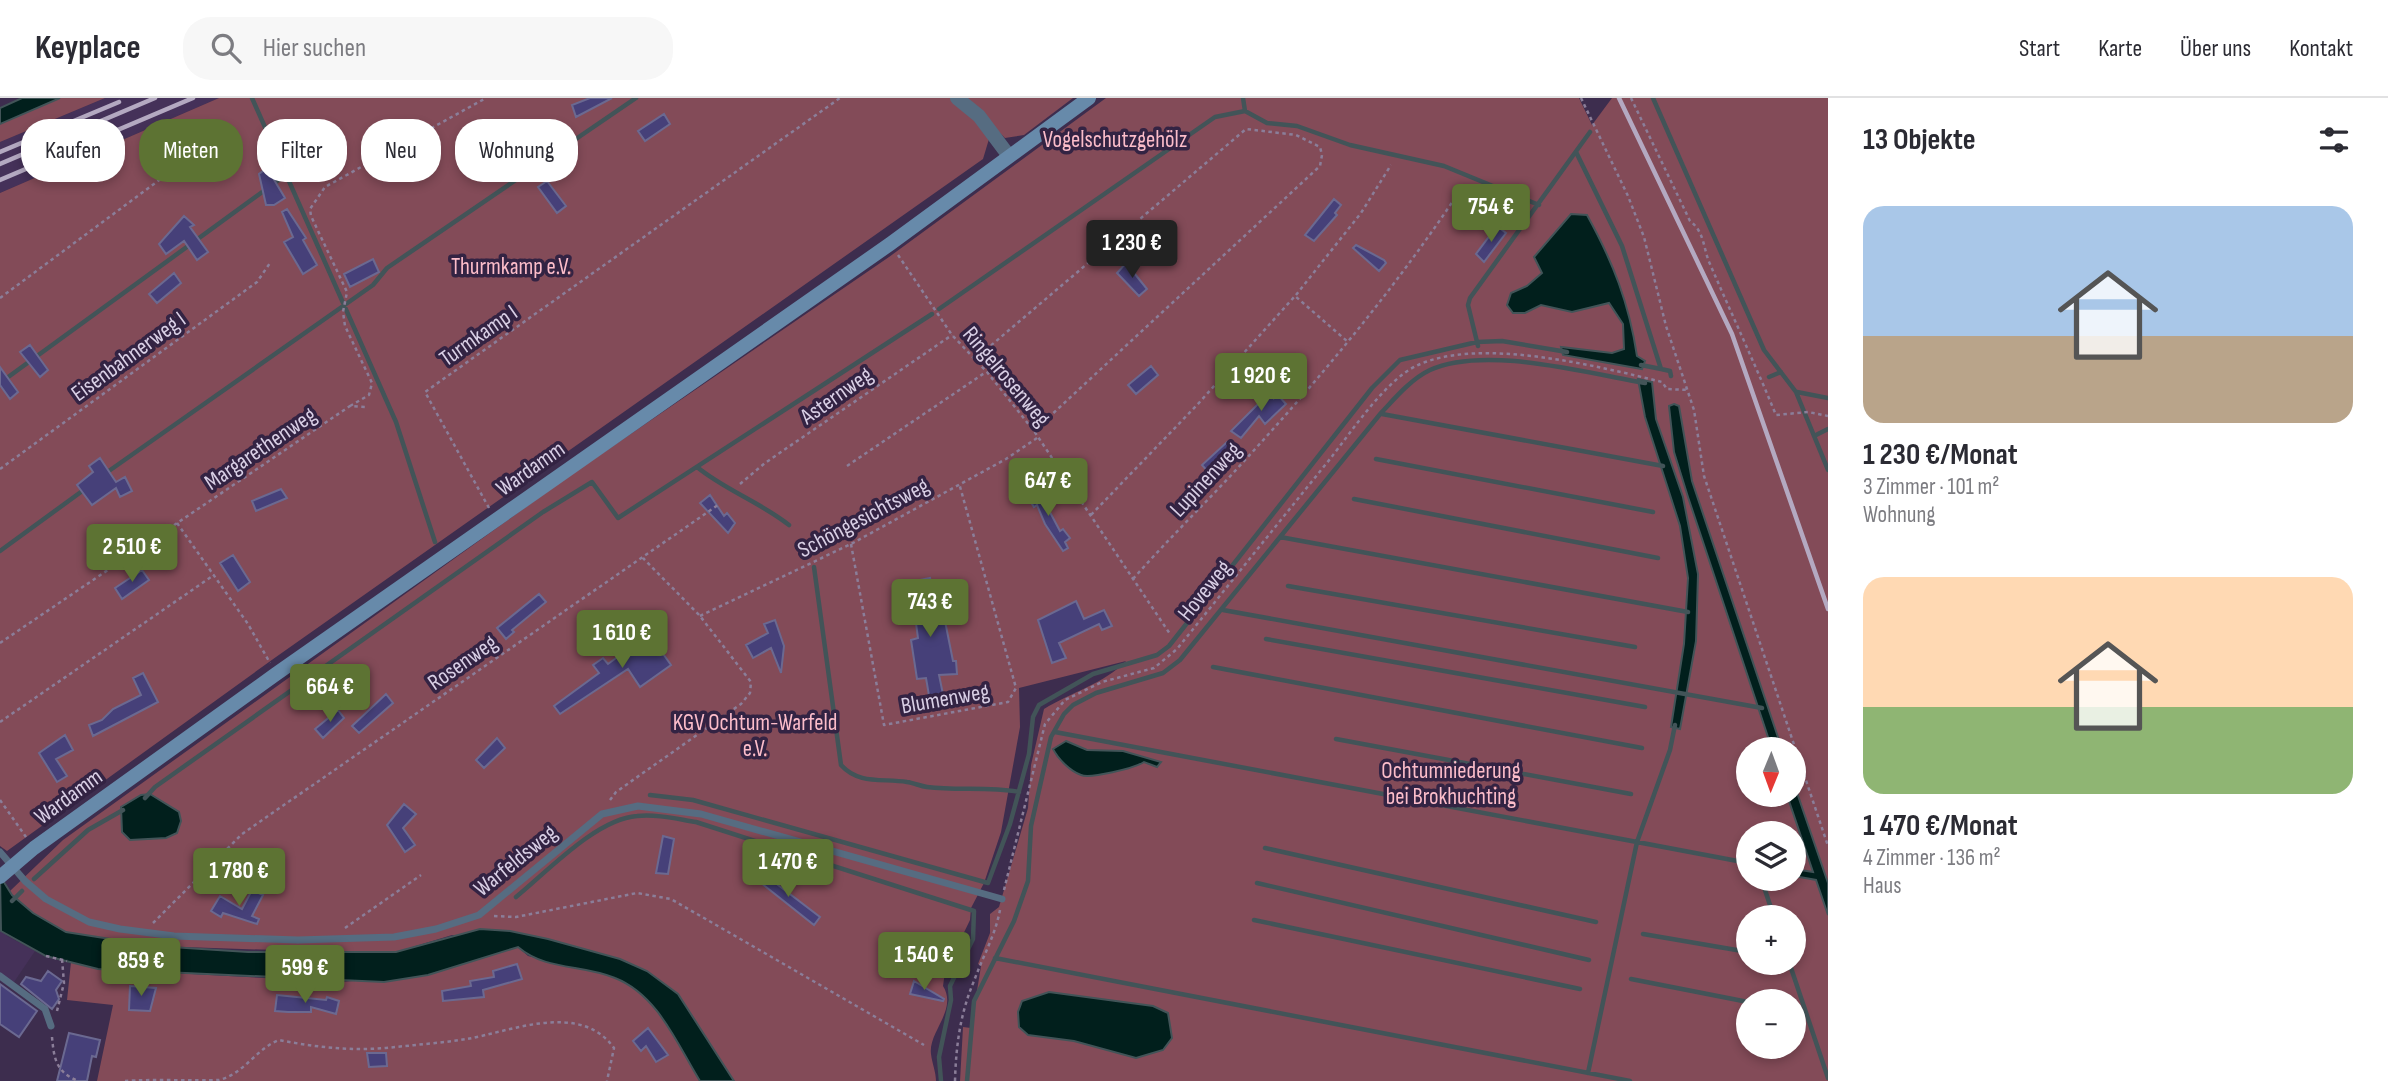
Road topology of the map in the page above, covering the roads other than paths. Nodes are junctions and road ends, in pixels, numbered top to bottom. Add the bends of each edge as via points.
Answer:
1 (957, 98) edge
2 (1089, 98) edge
3 (1009, 156) junction
4 (0, 852) edge
5 (5, 873) edge
6 (1002, 899) road end
7 (0, 976) edge
8 (51, 1026) road end

1 - 3 street via 979,116
2 - 3 street, Wardamm
3 - 5 street, Wardamm via 276,674
4 - 5 lane, Warfeldsweg
5 - 6 lane, Warfeldsweg via 89,922 143,933 338,940 394,937 479,915 602,814 638,806 701,814
7 - 8 lane via 45,1009

